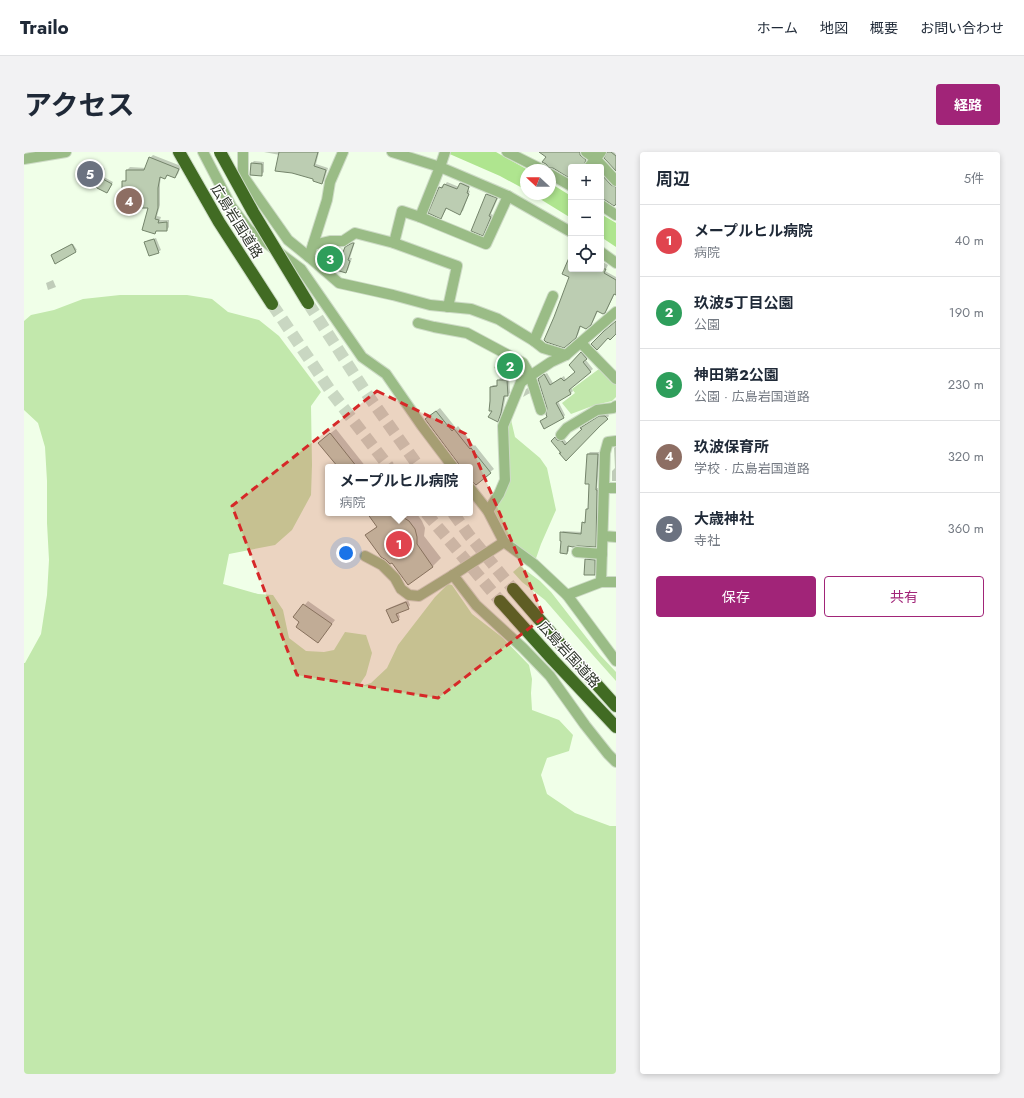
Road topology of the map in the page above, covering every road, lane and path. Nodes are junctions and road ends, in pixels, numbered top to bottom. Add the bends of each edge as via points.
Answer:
1 (66, 152) edge
2 (179, 152) edge
3 (203, 152) edge
4 (220, 152) edge
5 (243, 152) edge
6 (343, 152) edge
7 (392, 152) edge
8 (507, 152) edge
9 (586, 152) edge
10 (24, 159) edge
11 (443, 159) edge
12 (595, 159) edge
13 (531, 164) edge
14 (556, 177) edge
15 (616, 181) edge
16 (568, 184) edge
17 (508, 196) junction
18 (604, 207) edge
19 (616, 215) edge
20 (420, 217) junction
21 (568, 230) edge
22 (394, 243) junction
23 (313, 245) junction
24 (604, 254) edge
25 (309, 258) junction
26 (616, 263) edge
27 (553, 296) dead end
28 (308, 303) tunnel mouth
29 (272, 304) tunnel mouth
30 (448, 307) junction
31 (616, 312) edge
32 (418, 323) dead end
33 (534, 340) junction
34 (581, 343) junction
35 (566, 355) junction
36 (530, 375) junction
37 (616, 379) edge
38 (616, 406) edge
39 (541, 410) dead end
40 (560, 435) dead end
41 (616, 441) edge
42 (451, 464) edge
43 (605, 488) junction
44 (616, 488) edge
45 (473, 492) edge
46 (488, 511) junction
47 (603, 536) junction
48 (616, 536) edge
49 (504, 542) junction
50 (577, 552) dead end
51 (602, 554) junction
52 (365, 556) dead end
53 (453, 575) junction
54 (601, 582) junction
55 (616, 582) edge
56 (513, 589) tunnel mouth
57 (567, 595) junction
58 (500, 601) tunnel mouth
59 (616, 661) edge
60 (616, 706) edge
61 (616, 727) edge
62 (616, 762) edge

1 - 10 street
2 - 29 highway, 広島岩国道路 via 219,222
3 - 42 street via 231,206 249,230 301,270 362,357 386,374
4 - 28 highway, 広島岩国道路, bridge
5 - 25 street via 243,176 288,240
6 - 23 street via 330,182
7 - 11 street
8 - 13 street
9 - 12 street
11 - 17 street
11 - 20 street
12 - 15 street
14 - 16 street
17 - 20 street via 486,244
17 - 21 street
18 - 19 street
20 - 22 street via 402,211
22 - 23 street via 355,232 343,241
22 - 30 street via 457,266
23 - 25 street
24 - 26 street
25 - 30 street via 339,283
27 - 33 street
30 - 33 street via 471,309 498,320
31 - 34 street
32 - 36 street via 467,333 523,363
33 - 35 street via 543,348
34 - 35 street
34 - 37 street
35 - 36 street
36 - 39 street
36 - 46 street via 521,382 503,426 506,480
38 - 40 street via 597,410
41 - 43 street via 608,442 605,453
43 - 44 street
43 - 47 street
45 - 46 street
46 - 49 street
47 - 48 street
47 - 51 street
49 - 53 street
49 - 57 street via 534,564
50 - 51 street
51 - 54 street
52 - 53 street via 382,565 395,578 401,589 410,595 419,596
53 - 62 street via 476,605 550,676 585,725
54 - 55 street
54 - 57 street
56 - 60 highway, 広島岩国道路
57 - 59 street
58 - 61 highway, 広島岩国道路

